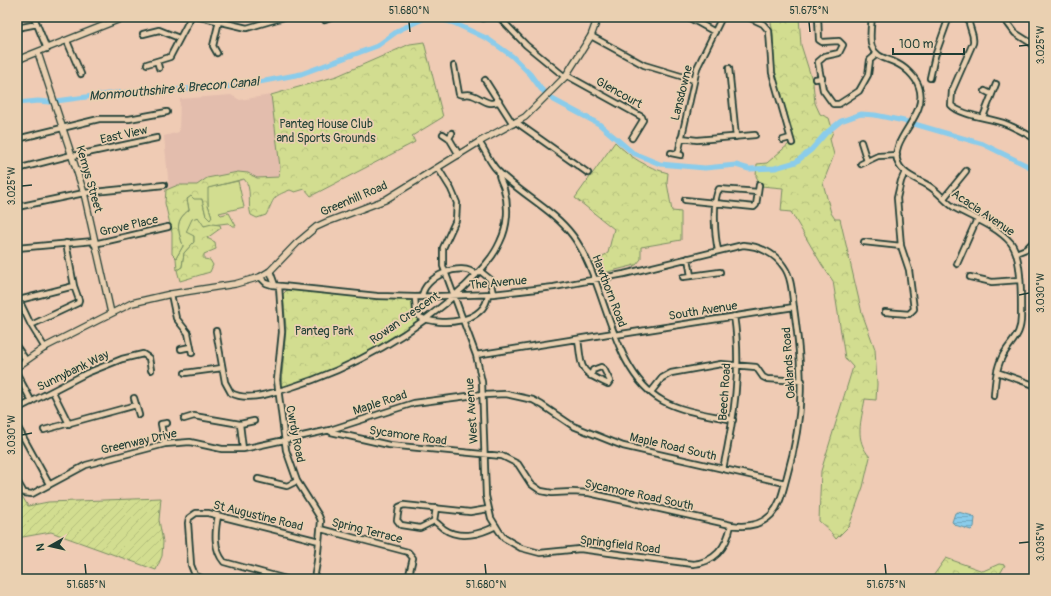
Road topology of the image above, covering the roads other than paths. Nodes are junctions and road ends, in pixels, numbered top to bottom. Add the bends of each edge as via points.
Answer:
1 (34, 17) edge
2 (125, 17) edge
3 (191, 17) edge
4 (200, 17) edge
5 (284, 17) edge
6 (333, 17) edge
7 (499, 17) edge
8 (598, 17) edge
9 (688, 17) edge
10 (722, 17) edge
11 (748, 17) edge
12 (818, 17) edge
13 (872, 17) edge
14 (949, 17) edge
15 (969, 17) edge
16 (1003, 17) edge
17 (325, 20) dead end
18 (219, 21) junction
19 (37, 24) junction
20 (147, 26) dead end
21 (17, 28) edge
22 (149, 31) junction
23 (715, 32) junction
24 (143, 34) dead end
25 (591, 36) junction
26 (179, 38) junction
27 (67, 41) junction
28 (1034, 45) edge
29 (47, 49) junction
30 (38, 53) junction
31 (217, 53) dead end
32 (877, 54) junction
33 (17, 60) edge
34 (157, 60) junction
35 (147, 64) dead end
36 (454, 66) dead end
37 (159, 68) dead end
38 (729, 68) dead end
39 (81, 74) dead end
40 (565, 76) junction
41 (822, 78) junction
42 (930, 78) dead end
43 (815, 79) dead end
44 (485, 80) dead end
45 (694, 80) junction
46 (996, 84) dead end
47 (985, 91) dead end
48 (991, 94) junction
49 (499, 101) junction
50 (167, 112) dead end
51 (983, 117) junction
52 (514, 123) junction
53 (62, 127) junction
54 (443, 134) dead end
55 (755, 135) dead end
56 (736, 137) junction
57 (157, 138) dead end
58 (632, 138) dead end
59 (681, 138) junction
60 (790, 138) junction
61 (1034, 138) edge
62 (17, 139) edge
63 (783, 140) dead end
64 (479, 142) junction
65 (861, 142) dead end
66 (792, 143) dead end
67 (671, 153) dead end
68 (459, 154) junction
69 (897, 155) junction
70 (72, 156) junction
71 (867, 161) junction
72 (861, 164) dead end
73 (438, 168) junction
74 (17, 169) edge
75 (966, 171) dead end
76 (499, 172) junction
77 (906, 172) junction
78 (588, 173) dead end
79 (164, 185) dead end
80 (758, 185) dead end
81 (758, 192) junction
82 (84, 193) junction
83 (944, 198) junction
84 (685, 200) dead end
85 (716, 204) junction
86 (17, 207) edge
87 (977, 219) junction
88 (168, 227) dead end
89 (1034, 241) edge
90 (94, 242) junction
91 (864, 242) dead end
92 (66, 244) junction
93 (736, 245) joint
94 (901, 246) junction
95 (17, 248) edge
96 (718, 250) junction
97 (1016, 253) junction
98 (688, 258) junction
99 (957, 264) dead end
100 (270, 271) junction
101 (720, 272) dead end
102 (478, 273) junction
103 (445, 274) junction
104 (691, 276) junction
105 (260, 277) junction
106 (683, 277) dead end
107 (970, 277) dead end
108 (595, 279) junction
109 (1019, 280) junction
110 (277, 285) junction
111 (74, 286) junction
112 (171, 294) junction
113 (490, 294) junction
114 (454, 296) junction
115 (415, 297) junction
116 (422, 297) junction
117 (794, 307) junction
118 (885, 312) dead end
119 (111, 313) junction
120 (734, 316) junction
121 (425, 320) junction
122 (463, 320) junction
123 (31, 325) junction
124 (216, 331) dead end
125 (614, 334) junction
126 (578, 339) junction
127 (17, 347) edge
128 (190, 347) junction
129 (45, 348) junction
130 (181, 349) dead end
131 (192, 353) dead end
132 (476, 355) junction
133 (26, 360) junction
134 (737, 365) junction
135 (17, 367) edge
136 (222, 368) junction
137 (151, 370) dead end
138 (997, 372) junction
139 (185, 373) dead end
140 (17, 374) edge
141 (591, 376) junction
142 (802, 381) junction
143 (1034, 385) edge
144 (278, 391) junction
145 (53, 392) junction
146 (650, 392) junction
147 (483, 394) junction
148 (994, 396) dead end
149 (134, 398) dead end
150 (32, 402) junction
151 (136, 405) junction
152 (17, 409) edge
153 (139, 415) dead end
154 (184, 419) dead end
155 (561, 420) joint
156 (733, 420) junction
157 (254, 421) dead end
158 (167, 422) dead end
159 (68, 424) junction
160 (240, 424) junction
161 (17, 426) edge
162 (44, 430) dead end
163 (330, 430) junction
164 (285, 441) junction
165 (165, 444) junction
166 (243, 449) junction
167 (485, 454) junction
168 (723, 469) junction
169 (258, 479) dead end
170 (17, 481) edge
171 (297, 481) junction
172 (785, 483) junction
173 (49, 484) junction
174 (436, 508) junction
175 (488, 509) junction
176 (218, 516) junction
177 (434, 521) junction
178 (731, 525) junction
179 (496, 526) junction
180 (321, 529) junction
181 (319, 541) junction
182 (204, 579) edge
183 (286, 579) edge
184 (314, 579) edge
185 (408, 579) edge

1 - 19 street
2 - 27 street
3 - 26 street
4 - 18 street
5 - 18 street via 247,28
6 - 17 street
7 - 40 street via 526,45
8 - 25 street, Greenhill Road
9 - 23 street
10 - 23 street, Lansdowne
11 - 60 street via 763,24 769,31 772,73
12 - 41 street via 818,40 839,41 843,47 840,53 824,56 818,61
13 - 32 street via 871,44
14 - 42 street
15 - 51 street via 973,43 952,91 951,101 955,109
16 - 28 street via 1015,34
18 - 31 street via 211,47
19 - 21 street
19 - 29 street
20 - 22 street
22 - 24 street
22 - 26 street via 159,30
23 - 45 street, Lansdowne via 700,61
25 - 40 street, Greenhill Road
25 - 45 street via 644,65
26 - 34 street via 170,57
27 - 29 street
27 - 39 street
29 - 30 street
30 - 33 street
30 - 53 street, Kemys Street
32 - 41 street via 870,60 868,75 859,91 838,104 831,103 824,92
32 - 69 street via 898,64 916,81 921,96 917,113
34 - 35 street
34 - 37 street
36 - 49 street via 459,94 472,95 486,102
38 - 56 street
40 - 52 street, Greenhill Road via 531,113
40 - 58 street, Glencourt via 642,116 643,120
41 - 43 street
44 - 49 street
45 - 59 street, Lansdowne
46 - 48 street
47 - 48 street
48 - 51 street
49 - 52 street
50 - 53 street via 129,119 99,119
51 - 61 street via 1007,124
52 - 64 street, Greenhill Road
52 - 78 street
53 - 62 street
53 - 70 street, Kemys Street
54 - 68 street via 450,135
55 - 56 street
56 - 59 street via 697,140
57 - 70 street, East View
59 - 67 street, Lansdowne via 680,155
60 - 63 street
60 - 66 street
64 - 68 street, Greenhill Road
64 - 76 street, Hawthorn Road
65 - 71 street
68 - 73 street, Greenhill Road
69 - 71 street via 882,155
69 - 77 street via 898,163
70 - 74 street, East View
70 - 82 street, Kemys Street
71 - 72 street
73 - 100 street, Greenhill Road via 385,200 316,227
73 - 103 street, West Avenue via 457,203 456,220 443,248
75 - 83 street
76 - 102 street, Rowan Crescent via 507,203 505,230 497,248
76 - 108 street, Hawthorn Road via 558,219 572,234 587,258
77 - 83 street, Acacia Avenue
77 - 94 street via 897,195
79 - 82 street
80 - 81 street
81 - 85 street via 754,207
81 - 85 street via 719,189
82 - 86 street
82 - 90 street, Kemys Street
83 - 87 street, Acacia Avenue via 952,206
84 - 85 street
85 - 96 street via 714,230
87 - 97 street, Acacia Avenue via 1004,236
87 - 99 street
88 - 90 street, Grove Place
89 - 97 street via 1026,249
90 - 92 street, Grove Place
90 - 119 street, Kemys Street
91 - 94 street
92 - 95 street, Grove Place
92 - 111 street
93 - 96 street, The Avenue
93 - 117 street, Oaklands Road via 756,247 781,263 787,273
94 - 118 street via 909,270 914,309 909,314
96 - 98 street, The Avenue
97 - 109 street, Acacia Avenue
98 - 104 street
98 - 108 street, The Avenue
100 - 105 street, Greenhill Road
100 - 110 street, Cwrdy Road
101 - 104 street
102 - 103 street via 466,269
102 - 113 street via 490,279
102 - 114 street, Rowan Crescent
103 - 114 street, West Avenue
103 - 116 street via 426,286
104 - 106 street
105 - 110 street, The Avenue via 266,284
105 - 112 street, Greenhill Road via 235,284
107 - 109 street via 992,282
108 - 113 street, The Avenue via 554,287
108 - 125 street, Hawthorn Road
109 - 138 street, Acacia Avenue via 1022,315 1019,333 1003,356
110 - 115 street, The Avenue via 377,296
110 - 144 street, Cwrdy Road via 282,332
111 - 123 street via 78,303
111 - 123 street via 19,300
112 - 119 street, Greenhill Road via 132,303
112 - 128 street via 176,318 185,328
113 - 114 street, The Avenue
113 - 122 street via 479,309
114 - 116 street, The Avenue
114 - 121 street, Rowan Crescent
114 - 122 street, West Avenue
115 - 116 street, The Avenue
115 - 121 street via 416,311 420,318
117 - 120 street, South Avenue
117 - 142 street, Oaklands Road
119 - 129 street, Greenhill Road
120 - 125 street, South Avenue
120 - 134 street, Beech Road
121 - 122 street via 447,323
121 - 144 street, Rowan Crescent via 351,364 316,380
122 - 132 street, West Avenue
123 - 129 street
124 - 136 street, Rowan Crescent
125 - 126 street, South Avenue
125 - 146 street, Hawthorn Road via 626,358
126 - 132 street, South Avenue
126 - 141 street via 582,365
127 - 133 street
128 - 130 street
128 - 131 street
129 - 133 street, Greenhill Road
132 - 147 street, West Avenue
133 - 135 street, Greenhill Road
134 - 142 street via 756,367 767,379
134 - 146 street via 721,364 671,373 662,378
134 - 156 street, Beech Road
136 - 139 street
136 - 144 street, Rowan Crescent via 228,388 236,395 246,397
137 - 145 street, Sunnybank Way via 151,363 146,356 134,355 87,373
138 - 143 street
138 - 148 street, Acacia Avenue
140 - 150 street
141 - 141 street via 593,370 601,367 610,381 608,384
142 - 172 street, Oaklands Road via 797,435
144 - 164 street, Cwrdy Road
145 - 150 street, Sunnybank Way
145 - 159 street
146 - 156 street, Hawthorn Road via 673,405
147 - 155 street, Maple Road via 506,394 533,400
147 - 163 street, Maple Road via 414,403
147 - 167 street, West Avenue
149 - 151 street
150 - 152 street, Sunnybank Way
151 - 153 street
151 - 159 street
154 - 160 street via 194,414
155 - 168 street, Maple Road South via 588,434 623,446
156 - 168 street, Beech Road
157 - 160 street
158 - 165 street via 161,424
159 - 162 street
160 - 166 street
161 - 173 street
163 - 164 street, Maple Road
163 - 167 street, Sycamore Road via 344,436 389,444
164 - 166 street, Greenway Drive
164 - 171 street, Cwrdy Road via 290,465
165 - 166 street, Greenway Drive via 190,442 222,449
165 - 173 street, Greenway Drive via 86,465
167 - 175 street, West Avenue
167 - 178 street, Sycamore Road South via 513,460 531,484 541,490 552,493 588,493
168 - 172 street, Maple Road South
169 - 171 street via 287,486
170 - 173 street, Greenway Drive via 20,488 28,494
171 - 180 street, Cwrdy Road via 319,516
172 - 178 street, Oaklands Road via 780,500 770,516 753,525
174 - 175 street via 470,512
174 - 177 street
174 - 177 street via 401,505 397,520 401,525 420,528
175 - 179 street, West Avenue
176 - 181 street, St Augustine Road
176 - 182 street, St Augustine Road via 201,512 189,518 191,568 195,575
176 - 183 street via 215,538 218,553 224,562
177 - 179 street via 444,530 468,535 478,534
178 - 179 street, Springfield Road via 727,540 718,553 706,562 693,564 580,549 549,553 531,552 512,544
180 - 181 street, Cwrdy Road
180 - 185 street, Spring Terrace via 408,552 413,558
181 - 184 street, Cwrdy Road

